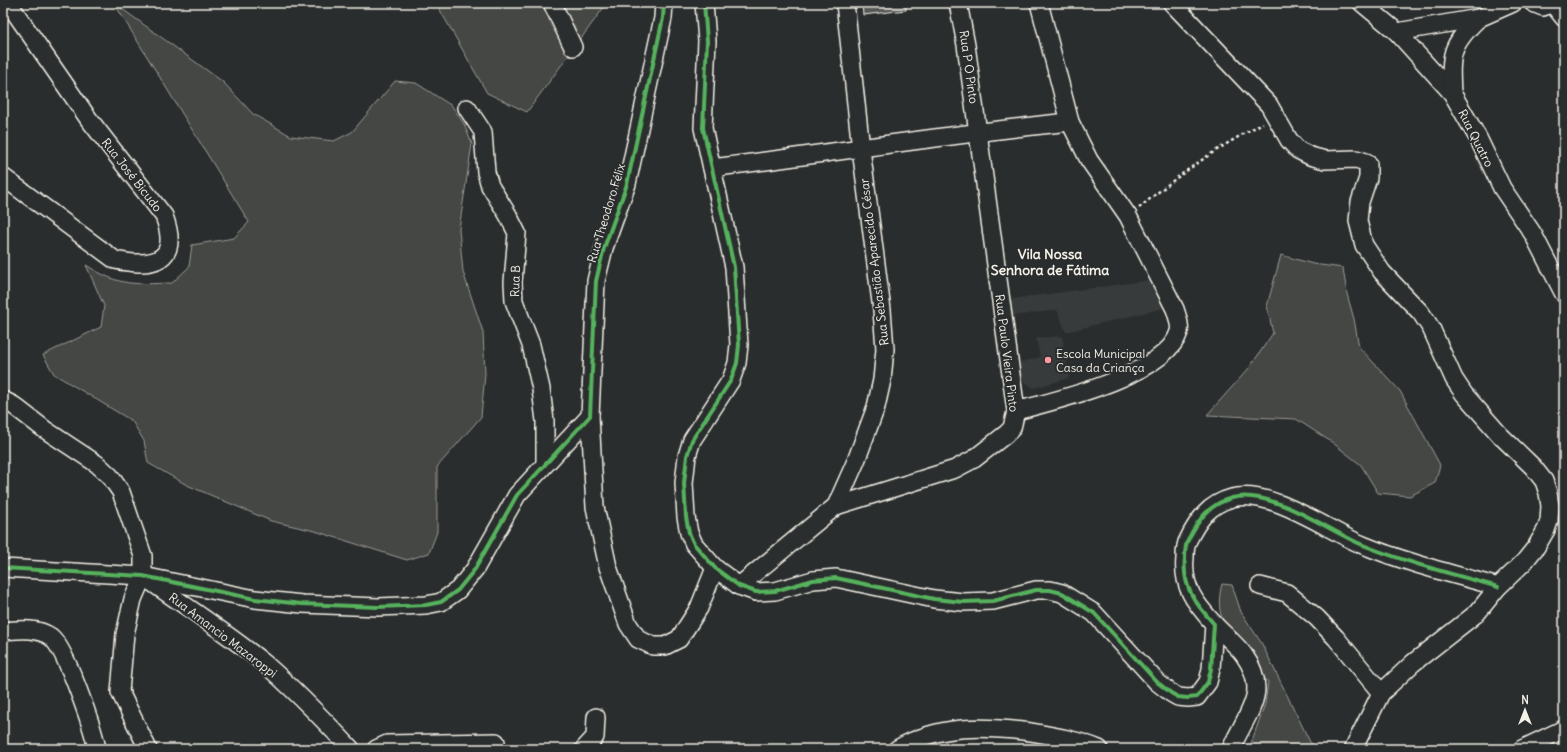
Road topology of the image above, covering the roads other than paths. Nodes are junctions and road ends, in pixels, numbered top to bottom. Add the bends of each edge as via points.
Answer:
1 (6, 3) edge
2 (552, 3) edge
3 (664, 3) edge
4 (704, 3) edge
5 (845, 3) edge
6 (958, 3) edge
7 (1039, 3) edge
8 (1172, 3) edge
9 (1362, 3) edge
10 (1513, 3) edge
11 (1533, 3) edge
12 (1552, 3) edge
13 (1479, 18) junction
14 (1564, 18) edge
15 (1397, 32) junction
16 (573, 47) dead end
17 (1452, 93) junction
18 (467, 108) dead end
19 (1070, 122) junction
20 (978, 131) junction
21 (861, 149) junction
22 (710, 161) junction
23 (3, 178) edge
24 (1564, 294) edge
25 (3, 400) edge
26 (1016, 411) junction
27 (590, 416) junction
28 (545, 463) junction
29 (836, 506) junction
30 (3, 568) edge
31 (715, 568) junction
32 (143, 576) junction
33 (739, 586) junction
34 (1260, 586) dead end
35 (1498, 587) junction
36 (1214, 624) junction
37 (3, 631) edge
38 (1381, 693) junction
39 (596, 717) dead end
40 (1564, 729) edge
41 (496, 742) dead end
42 (97, 749) edge
43 (148, 749) edge
44 (351, 749) edge
45 (376, 749) edge
46 (584, 749) edge
47 (897, 749) edge
48 (1099, 749) edge
49 (1231, 749) edge
50 (1353, 749) edge
51 (1522, 749) edge

1 - 23 street, Rua José Bicudo via 88,118 164,216 169,242 165,256 150,263 134,264 115,260
2 - 16 street
3 - 27 street, Rua Theodoro Félix via 663,18 627,184 604,248 596,281
4 - 22 street via 707,41 703,128
5 - 21 street, Rua Sebastião Aparecido César
6 - 20 street, Rua P O Pinto
7 - 19 street
8 - 35 street via 1269,105 1289,140 1298,150 1326,160 1356,159 1368,164 1368,178 1360,202 1358,221 1364,245 1372,259 1421,313 1464,394 1500,436 1533,467 1544,481 1548,493 1550,506 1546,530 1524,562
9 - 15 street, Rua Quatro
10 - 13 street
11 - 12 street via 1543,7
12 - 14 street
13 - 15 street
13 - 17 street via 1458,40 1452,54
15 - 17 street, Rua Quatro
17 - 24 street, Rua Quatro via 1478,138 1502,188 1536,239
18 - 28 street, Rua B via 483,132 486,172 490,186 517,233 514,301 531,345 541,389 545,421
19 - 20 street
19 - 26 street via 1090,160 1128,216 1175,309 1179,331 1176,340 1168,349 1150,362 1107,385
20 - 21 street
20 - 26 street, Rua Paulo Vieira Pinto
21 - 22 street
21 - 29 street, Rua Sebastião Aparecido César via 885,349 876,407
22 - 31 street via 734,267 739,346 737,364 730,380 692,440 684,483 689,533 694,544
25 - 32 street via 97,464 110,476 121,492 143,556
26 - 29 street, Rua Paulo Vieira Pinto via 1012,428 974,459 955,469
27 - 28 street
27 - 31 street, Rua Theodoro Félix via 595,507 608,567 628,624 638,639 653,646 665,646 679,638 698,608
28 - 32 street via 517,495 475,569 458,590 441,602 378,607 302,604 255,599
29 - 33 street, Rua Sebastião Aparecido César
30 - 32 street
31 - 33 street
32 - 43 street via 130,609 124,634 120,692
32 - 44 street, Rua Amancio Mazaroppi via 264,663 298,693
33 - 36 street via 763,592 813,580 836,578 934,600 963,602 993,601 1036,590 1062,593 1094,613 1157,682 1178,697 1197,697 1208,682
34 - 38 street via 1287,592 1317,618
35 - 36 street via 1363,545 1277,502 1255,497 1232,498 1212,506 1197,522 1186,544 1184,574 1187,585 1195,603
35 - 38 street via 1477,613 1413,663
36 - 49 street via 1244,654 1255,674 1257,686 1256,697
37 - 42 street via 26,630 41,632 51,637 61,650 88,714
38 - 50 street
39 - 46 street via 595,737
40 - 51 street
41 - 45 street via 387,744
47 - 48 street via 943,731 968,727 996,727 1049,735 1085,743

